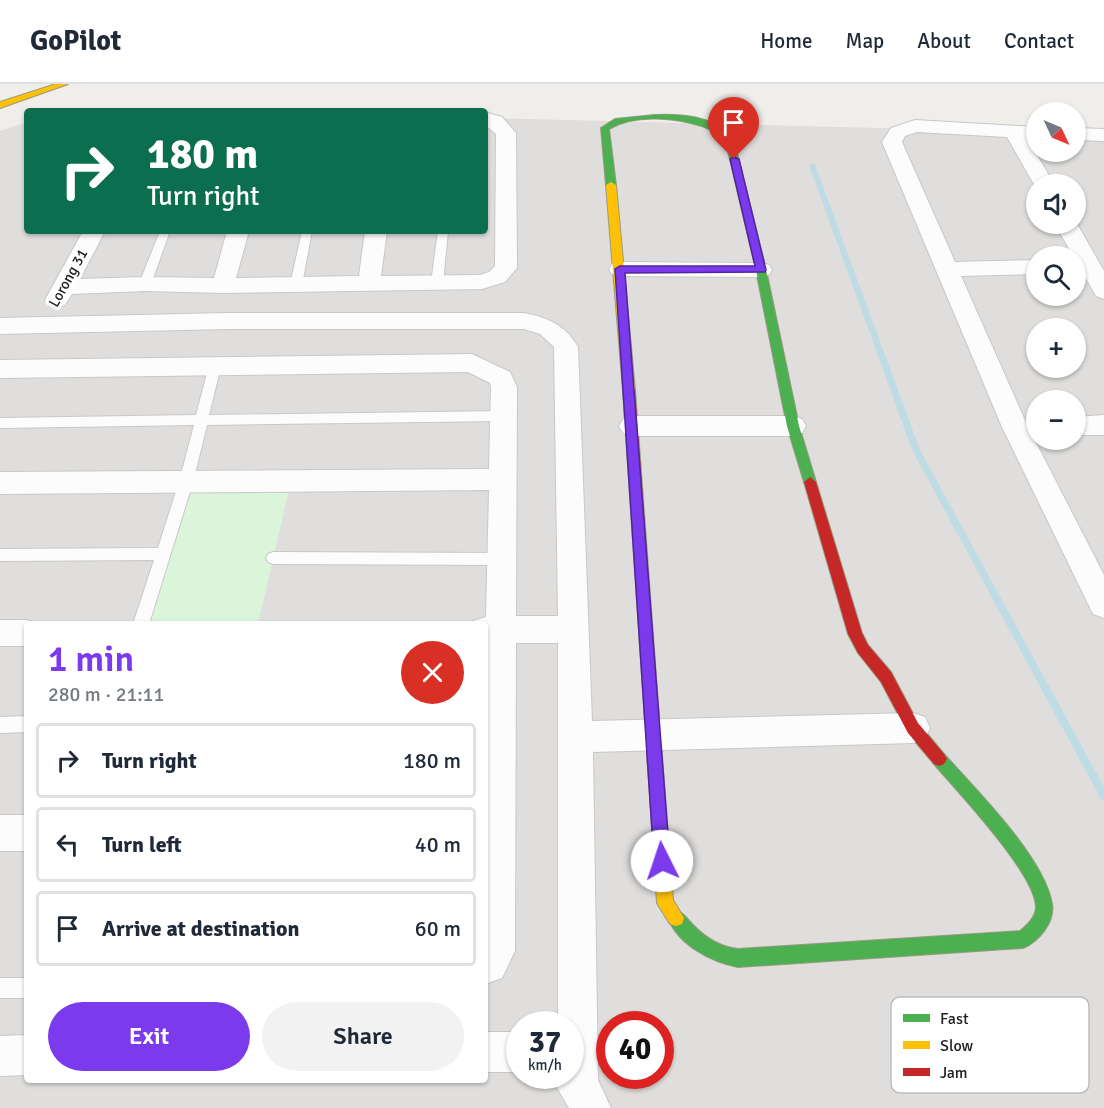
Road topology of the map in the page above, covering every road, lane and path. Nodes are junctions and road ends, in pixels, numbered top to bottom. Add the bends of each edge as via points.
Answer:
1 (64, 84) edge
2 (0, 105) edge
3 (488, 119) edge
4 (1025, 132) edge
5 (1086, 134) edge
6 (1104, 135) edge
7 (1040, 174) edge
8 (92, 234) edge
9 (164, 234) edge
10 (237, 234) edge
11 (306, 234) edge
12 (376, 234) edge
13 (443, 234) edge
14 (1072, 234) edge
15 (1090, 266) edge
16 (1026, 267) edge
17 (620, 269) junction
18 (947, 269) junction
19 (761, 270) junction
20 (369, 283) junction
21 (437, 283) junction
22 (145, 284) junction
23 (296, 285) junction
24 (223, 286) junction
25 (66, 287) junction
26 (1104, 291) edge
27 (42, 324) junction
28 (0, 326) edge
29 (215, 366) junction
30 (0, 369) edge
31 (503, 416) junction
32 (200, 421) junction
33 (0, 423) edge
34 (1104, 425) edge
35 (632, 426) junction
36 (794, 426) junction
37 (1086, 426) edge
38 (1026, 427) edge
39 (1036, 450) edge
40 (502, 479) junction
41 (186, 482) junction
42 (0, 483) edge
43 (164, 554) junction
44 (0, 555) edge
45 (273, 558) dead end
46 (501, 560) junction
47 (1104, 605) edge
48 (142, 621) edge
49 (573, 629) junction
50 (492, 630) edge
51 (0, 633) edge
52 (24, 633) edge
53 (492, 723) edge
54 (0, 724) edge
55 (24, 724) edge
56 (913, 728) junction
57 (654, 733) junction
58 (576, 737) junction
59 (491, 825) edge
60 (0, 833) edge
61 (24, 833) edge
62 (488, 962) edge
63 (0, 988) edge
64 (24, 988) edge
65 (579, 1011) edge
66 (506, 1052) edge
67 (488, 1053) edge
68 (24, 1055) edge
69 (0, 1056) edge

1 - 2 street
3 - 21 street via 506,133 506,268 497,277 482,282
4 - 7 street
4 - 18 street via 915,126 898,132 892,142
5 - 6 street
8 - 25 street, Lorong 31
9 - 22 lane
10 - 24 street
11 - 23 lane
12 - 20 street
13 - 21 lane
14 - 15 street
15 - 26 street
16 - 18 street
17 - 19 street
17 - 19 street via 604,128 628,119 648,118 704,122 729,137
17 - 35 street
18 - 38 street
19 - 36 street
20 - 21 street
20 - 23 street
22 - 24 street
22 - 25 street
23 - 24 street
25 - 27 street, Lorong 31
27 - 28 street
27 - 49 street via 524,321 554,330 566,347
29 - 30 street
29 - 31 street via 472,363 501,378
29 - 32 lane
31 - 32 lane
31 - 40 street
32 - 33 lane
32 - 41 lane
34 - 37 street
35 - 36 street
35 - 57 street
36 - 56 street via 855,634 886,677
39 - 47 street
40 - 41 street
40 - 46 street
41 - 42 street
41 - 43 lane
43 - 44 lane
43 - 48 lane
45 - 46 lane
46 - 50 street
49 - 50 street
49 - 58 street
50 - 53 street
51 - 52 street
53 - 59 street
54 - 55 lane
56 - 57 street
56 - 57 street via 1013,847 1038,885 1043,916 1035,930 1023,939 753,958 724,956 685,929 665,903
57 - 58 street
58 - 65 street
59 - 62 street via 496,951
60 - 61 street
63 - 64 lane
66 - 67 street
68 - 69 street

